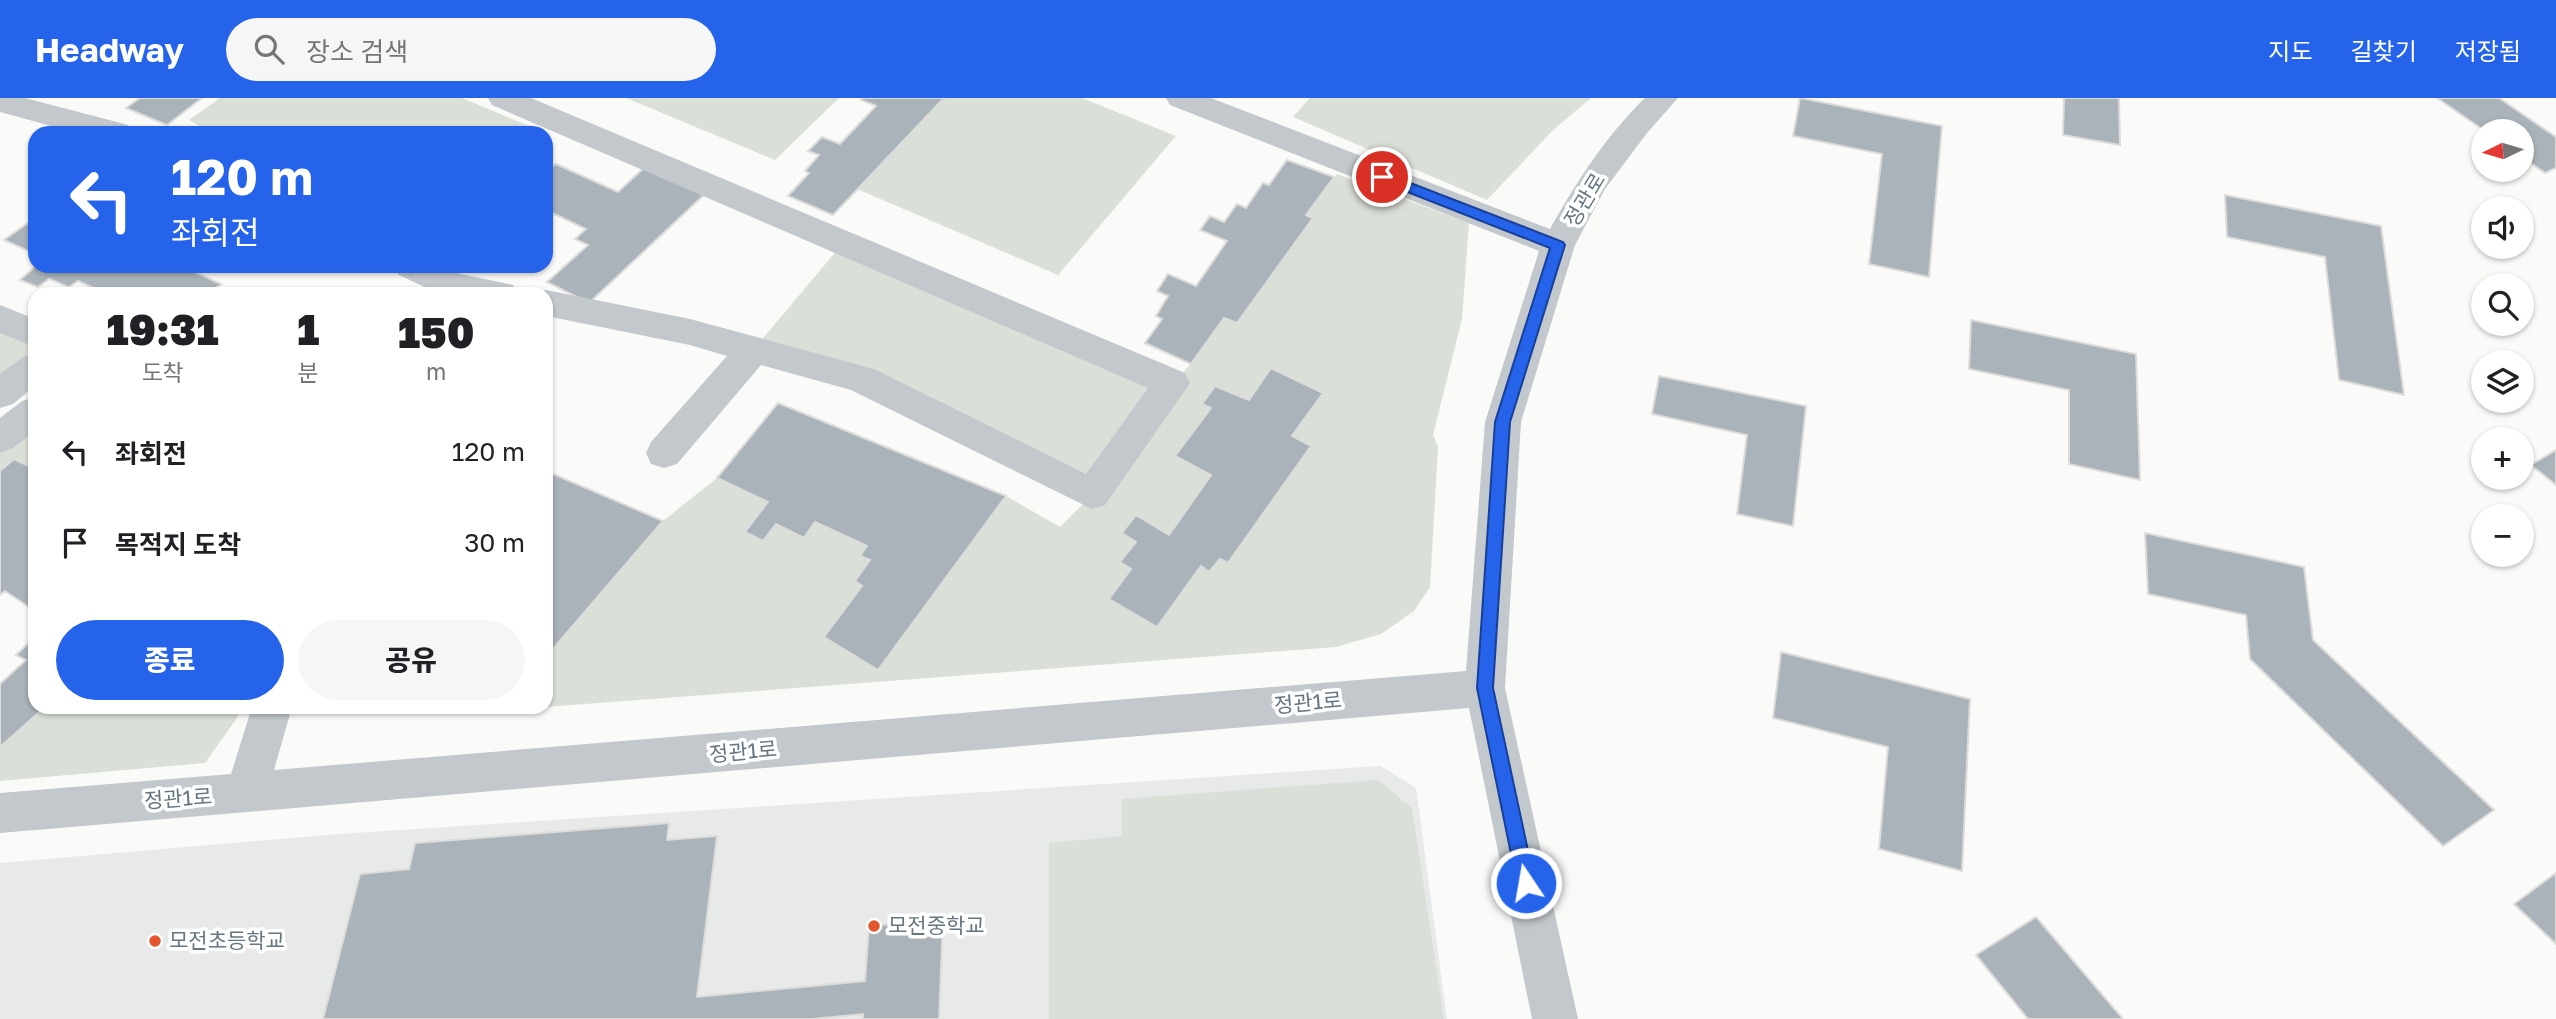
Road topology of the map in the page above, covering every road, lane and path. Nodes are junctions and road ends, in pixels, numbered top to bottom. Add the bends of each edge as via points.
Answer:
1 (503, 98) edge
2 (1181, 98) edge
3 (1663, 98) edge
4 (0, 102) edge
5 (91, 126) edge
6 (1558, 245) junction
7 (422, 273) edge
8 (443, 287) edge
9 (553, 304) edge
10 (0, 318) edge
11 (28, 331) edge
12 (754, 349) junction
13 (23, 392) edge
14 (0, 438) edge
15 (664, 453) dead end
16 (1485, 688) junction
17 (270, 714) edge
18 (246, 794) junction
19 (0, 813) edge
20 (1555, 1019) edge

1 - 12 street via 1172,383 1092,494 861,379
2 - 6 street
3 - 6 street, 정관로 via 1592,183
4 - 5 street
6 - 16 street, 정관로 via 1503,422
7 - 8 street
9 - 12 street
10 - 11 street
12 - 15 street
13 - 14 street
16 - 18 street, 정관1로
16 - 20 street, 정관로
17 - 18 street
18 - 19 street, 정관1로

